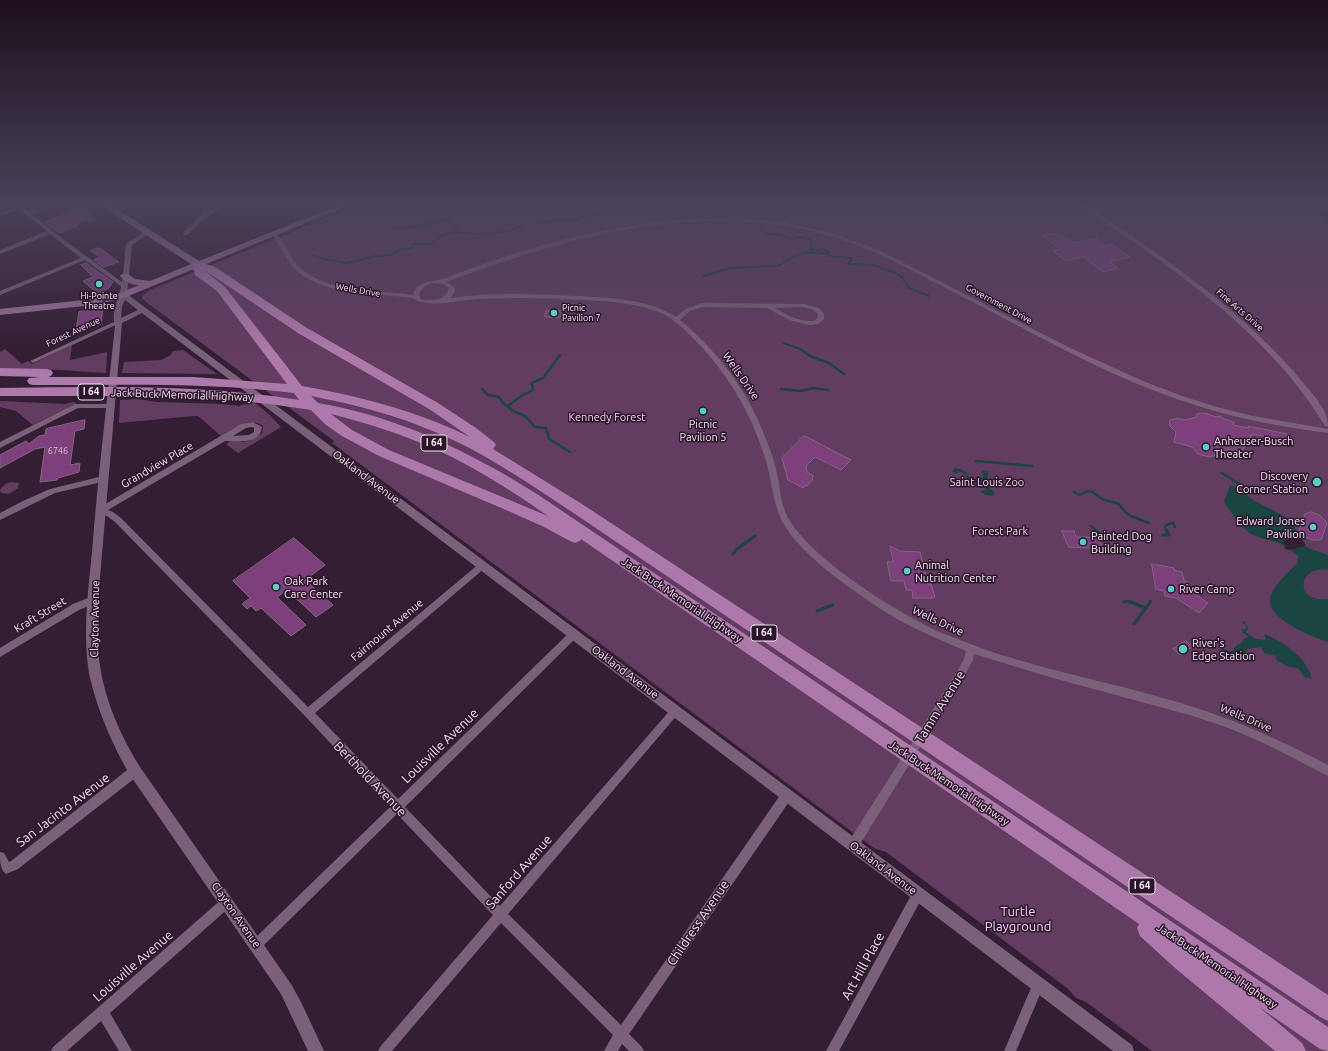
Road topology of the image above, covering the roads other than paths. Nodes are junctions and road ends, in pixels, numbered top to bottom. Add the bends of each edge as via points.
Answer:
1 (76, 252) edge
2 (128, 252) edge
3 (177, 252) edge
4 (228, 252) edge
5 (287, 252) edge
6 (529, 252) edge
7 (880, 252) edge
8 (1152, 252) edge
9 (84, 258) junction
10 (197, 264) junction
11 (473, 271) junction
12 (125, 276) junction
13 (436, 282) junction
14 (153, 283) junction
15 (452, 288) junction
16 (123, 290) junction
17 (0, 293) edge
18 (484, 296) junction
19 (416, 297) junction
20 (440, 301) junction
21 (768, 306) junction
22 (143, 310) junction
23 (1, 311) edge
24 (677, 319) junction
25 (118, 322) junction
26 (33, 361) dead end
27 (0, 372) edge
28 (0, 381) edge
29 (140, 382) junction
30 (0, 392) edge
31 (112, 403) junction
32 (1328, 424) edge
33 (1328, 431) edge
34 (225, 438) dead end
35 (0, 445) edge
36 (518, 469) junction
37 (103, 479) junction
38 (100, 511) junction
39 (0, 517) edge
40 (483, 565) junction
41 (652, 580) junction
42 (93, 600) junction
43 (574, 634) junction
44 (971, 648) junction
45 (0, 653) edge
46 (676, 711) junction
47 (308, 713) junction
48 (1328, 771) edge
49 (136, 772) junction
50 (786, 795) junction
51 (397, 807) junction
52 (854, 845) junction
53 (0, 857) edge
54 (918, 894) junction
55 (1119, 899) junction
56 (227, 902) junction
57 (501, 915) junction
58 (256, 945) junction
59 (1038, 985) junction
60 (1328, 1009) edge
61 (102, 1011) junction
62 (621, 1034) junction
63 (1328, 1041) edge
64 (57, 1051) edge
65 (126, 1051) edge
66 (316, 1051) edge
67 (384, 1051) edge
68 (610, 1051) edge
69 (638, 1051) edge
70 (832, 1051) edge
71 (1010, 1051) edge
72 (1126, 1051) edge
73 (1294, 1051) edge

1 - 9 street, Oakland Avenue
2 - 12 street, Clayton Avenue
3 - 10 main road
4 - 10 main road
5 - 19 street, Wells Drive via 300,271 314,279 368,293
6 - 11 street, Government Drive
7 - 33 street, Government Drive via 1086,358 1179,398 1242,416
8 - 32 street, Fine Arts Drive via 1254,334 1303,385
9 - 16 street, Oakland Avenue
9 - 17 street
10 - 14 main road
10 - 36 highway via 211,269 314,338 446,415 478,436
10 - 41 highway via 199,273 221,289 307,400 331,422 384,453 547,522
11 - 13 street, Government Drive
11 - 15 street, Government Drive via 461,277
12 - 14 main road via 133,282
12 - 16 street, Clayton Avenue
13 - 15 street, Wells Drive via 444,282
13 - 19 street, Government Drive via 420,287
14 - 16 main road
15 - 18 street, Wells Drive via 460,294
15 - 20 street, Government Drive via 448,297
16 - 22 street, Oakland Avenue
16 - 23 main road via 93,302
16 - 25 street, Clayton Avenue via 118,306
18 - 20 street, Wells Drive
18 - 24 street, Wells Drive via 563,297 625,302 651,307
19 - 20 street, Wells Drive via 423,301
21 - 21 street via 809,306 817,309 821,317 816,323 803,322 788,318
21 - 24 street via 702,305 688,310
22 - 25 street, Forest Avenue
22 - 40 street, Oakland Avenue
24 - 44 street, Wells Drive via 705,347 750,408 771,463 781,508 799,538 832,568 884,607 929,632
25 - 26 street, Forest Avenue
25 - 31 street, Clayton Avenue
27 - 29 highway via 56,373
28 - 29 highway, Jack Buck Memorial Highway / I 64
29 - 36 highway, Jack Buck Memorial Highway / I 64 via 200,381 248,384 356,402 439,429 479,447
30 - 41 highway, Jack Buck Memorial Highway / I 64 via 230,394 317,406 364,418 426,440 486,470 526,494
31 - 35 street via 74,407
31 - 37 street, Clayton Avenue
34 - 38 street, Grandview Place
36 - 60 highway, Jack Buck Memorial Highway / I 64
37 - 38 street, Clayton Avenue
37 - 39 street, Grandview Place via 53,491
38 - 42 street, Clayton Avenue
38 - 47 street, Berthold Avenue via 118,520
40 - 43 street, Oakland Avenue
40 - 47 street, Fairmount Avenue
41 - 55 highway, Jack Buck Memorial Highway / I 64
42 - 45 street, Kraft Street via 76,607
42 - 49 street, Clayton Avenue via 92,644 96,678 111,725
43 - 46 street, Oakland Avenue
43 - 51 street, Louisville Avenue
44 - 48 street, Wells Drive via 1205,715 1262,737
44 - 52 street, Tamm Avenue via 961,673
46 - 50 street, Oakland Avenue
46 - 57 street, Sanford Avenue
47 - 51 street, Berthold Avenue
49 - 53 street, San Jacinto Avenue via 14,865 6,868
49 - 56 street, Clayton Avenue
50 - 52 street, Oakland Avenue
50 - 62 street, Childress Avenue
51 - 57 street, Berthold Avenue
51 - 58 street, Louisville Avenue
52 - 54 street, Oakland Avenue
54 - 59 street, Oakland Avenue
54 - 70 street, Art Hill Place
55 - 63 highway, Jack Buck Memorial Highway / I 64
55 - 73 highway via 1183,960
56 - 58 street, Clayton Avenue
56 - 61 street, Louisville Avenue
57 - 62 street, Berthold Avenue
57 - 67 street, Sanford Avenue
58 - 66 street, Clayton Avenue via 286,989
59 - 71 street
59 - 72 street, Oakland Avenue
61 - 64 street, Louisville Avenue
61 - 65 street
62 - 68 street, Childress Avenue
62 - 69 street, Berthold Avenue

